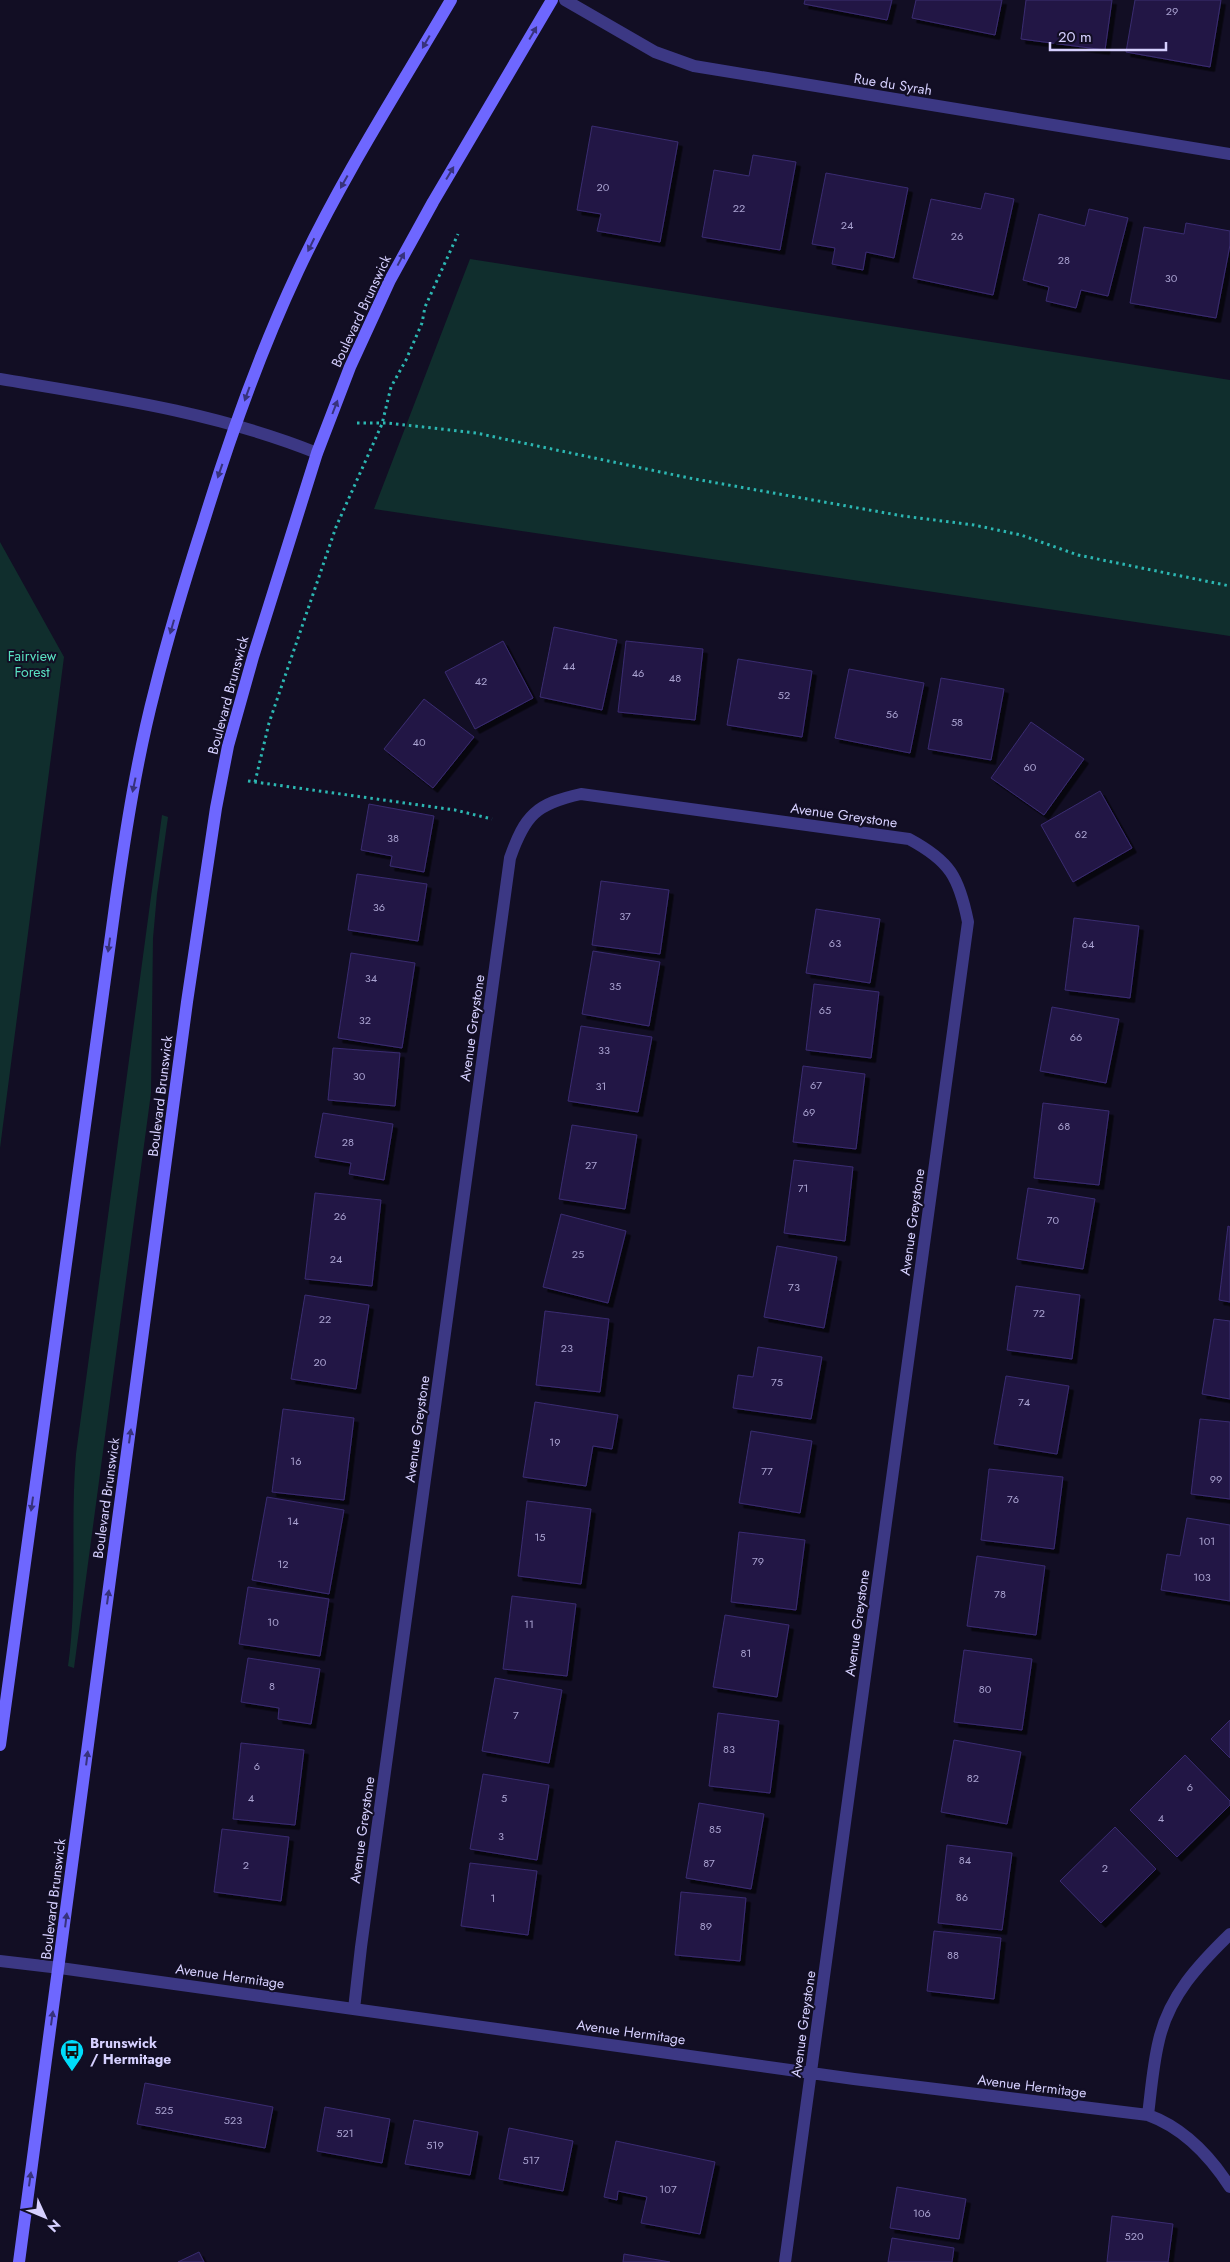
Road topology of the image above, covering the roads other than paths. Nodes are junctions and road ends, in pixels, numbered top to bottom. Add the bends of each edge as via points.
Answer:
1 (451, 0) edge
2 (552, 0) edge
3 (565, 0) edge
4 (1230, 154) edge
5 (0, 380) edge
6 (236, 425) junction
7 (317, 453) junction
8 (0, 1745) edge
9 (1230, 1934) edge
10 (0, 1962) edge
11 (60, 1968) junction
12 (354, 2009) junction
13 (812, 2073) junction
14 (1148, 2115) junction
15 (1230, 2187) edge
16 (19, 2262) edge
17 (785, 2262) edge

1 -> 6 street via 316,235 279,312
7 -> 2 street, Boulevard Brunswick via 370,322 410,242
3 - 4 street, Rue du Syrah via 655,52 694,66
5 - 6 street via 155,405
6 - 7 street
6 -> 8 street via 168,638 132,792
11 -> 7 street, Boulevard Brunswick via 187,1002 216,808 239,704
9 - 14 street via 1196,1968 1175,1998 1158,2041
10 - 11 street, Avenue Hermitage
11 - 12 street, Avenue Hermitage
16 -> 11 street, Boulevard Brunswick
12 - 13 street, Avenue Hermitage
12 - 13 street, Avenue Greystone via 510,858 519,831 534,812 556,799 581,794 909,839 931,851 950,869 962,894 968,922
13 - 14 street, Avenue Hermitage
13 - 17 street, Avenue Greystone
14 - 15 street, Avenue Hermitage via 1194,2143

